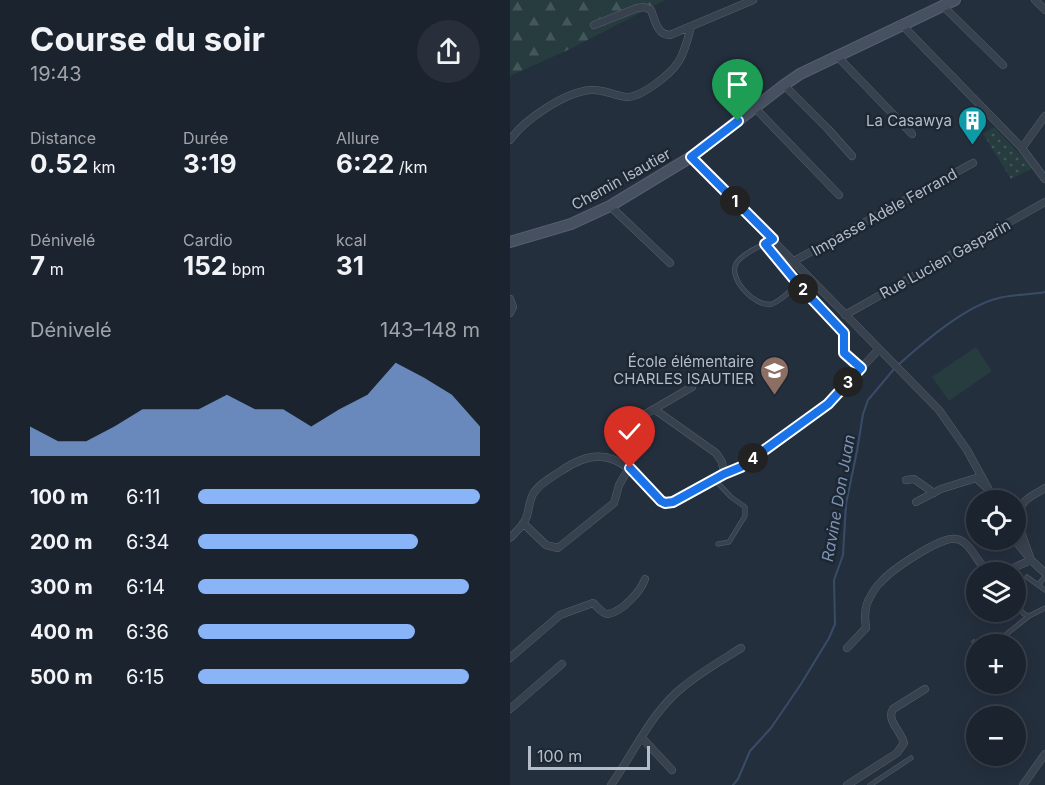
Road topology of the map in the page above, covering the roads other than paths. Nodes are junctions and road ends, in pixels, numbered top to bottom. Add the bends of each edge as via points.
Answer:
1 (753, 0) edge
2 (955, 0) edge
3 (1035, 0) edge
4 (943, 6) junction
5 (1045, 10) edge
6 (901, 24) junction
7 (594, 25) dead end
8 (691, 27) junction
9 (837, 56) junction
10 (1004, 65) dead end
11 (784, 85) junction
12 (755, 108) junction
13 (1045, 116) edge
14 (912, 134) dead end
15 (510, 140) edge
16 (1022, 148) junction
17 (852, 156) dead end
18 (691, 157) junction
19 (973, 163) dead end
20 (1045, 178) edge
21 (839, 195) dead end
22 (1045, 202) edge
23 (610, 206) junction
24 (773, 239) junction
25 (510, 242) edge
26 (765, 244) junction
27 (794, 261) junction
28 (670, 263) dead end
29 (798, 284) junction
30 (510, 299) edge
31 (510, 313) edge
32 (844, 315) junction
33 (879, 349) junction
34 (861, 368) junction
35 (692, 387) dead end
36 (654, 409) junction
37 (630, 423) dead end
38 (630, 468) junction
39 (724, 474) junction
40 (715, 480) junction
41 (906, 480) dead end
42 (1045, 488) edge
43 (991, 490) joint
44 (934, 493) junction
45 (916, 502) dead end
46 (523, 523) junction
47 (510, 538) edge
48 (718, 544) dead end
49 (1023, 550) edge
50 (1031, 560) junction
51 (979, 562) edge
52 (1026, 562) edge
53 (1045, 575) edge
54 (1027, 577) dead end
55 (645, 579) dead end
56 (1038, 585) junction
57 (1045, 590) edge
58 (1045, 608) edge
59 (1026, 615) edge
60 (1029, 616) junction
61 (1007, 634) edge
62 (741, 648) dead end
63 (847, 648) dead end
64 (510, 658) edge
65 (562, 664) dead end
66 (925, 688) dead end
67 (510, 709) edge
68 (642, 738) junction
69 (1045, 754) edge
70 (911, 758) dead end
71 (672, 770) dead end
72 (611, 785) edge
73 (847, 785) edge
74 (870, 785) edge
75 (1023, 785) edge

1 - 8 street
2 - 4 main road, Chemin Isautier
3 - 5 street
4 - 6 main road, Chemin Isautier
4 - 10 street
6 - 9 main road, Chemin Isautier
6 - 16 street
7 - 8 street via 644,7 651,10 664,35
8 - 15 street via 680,61 644,92 626,97 607,90 589,90 571,95 527,122
9 - 11 main road, Chemin Isautier
9 - 14 street
11 - 12 main road, Chemin Isautier
11 - 17 street
12 - 18 main road, Chemin Isautier
12 - 21 street
13 - 16 street
16 - 20 street
18 - 23 main road, Chemin Isautier
18 - 24 street
19 - 27 street, Impasse Adèle Ferrand
22 - 32 street, Rue Lucien Gasparin
23 - 25 main road, Chemin Isautier via 571,224
23 - 28 street
24 - 26 lane
24 - 27 street
26 - 29 lane
26 - 29 lane via 737,261 734,268 734,276 752,299 772,304
27 - 32 street
29 - 34 lane via 844,333 844,353
30 - 31 street
32 - 33 street
33 - 34 street
33 - 43 street via 939,410
34 - 39 street via 828,404 741,467
35 - 36 street
36 - 37 street
36 - 39 street via 716,453
38 - 40 street via 665,503
38 - 46 street via 603,456 572,463 534,493
38 - 46 street via 614,503 558,548 546,545
39 - 40 street
40 - 48 lane via 745,507 745,516 729,542
41 - 44 street via 914,479
42 - 50 street via 1022,505 1020,524
43 - 44 street via 976,478
44 - 45 street
46 - 47 street
49 - 50 street
50 - 52 street
50 - 53 street
51 - 63 street via 957,539 948,539 913,556 880,582 868,601 866,628
53 - 56 lane
54 - 56 lane
55 - 64 street via 640,592 617,610 608,614 593,603 560,615
56 - 57 lane
58 - 60 lane
59 - 60 lane
60 - 61 lane
62 - 68 street via 682,687
65 - 67 street
66 - 73 street via 890,713 904,743 897,753
68 - 71 street
68 - 72 street
69 - 75 street
70 - 74 lane

